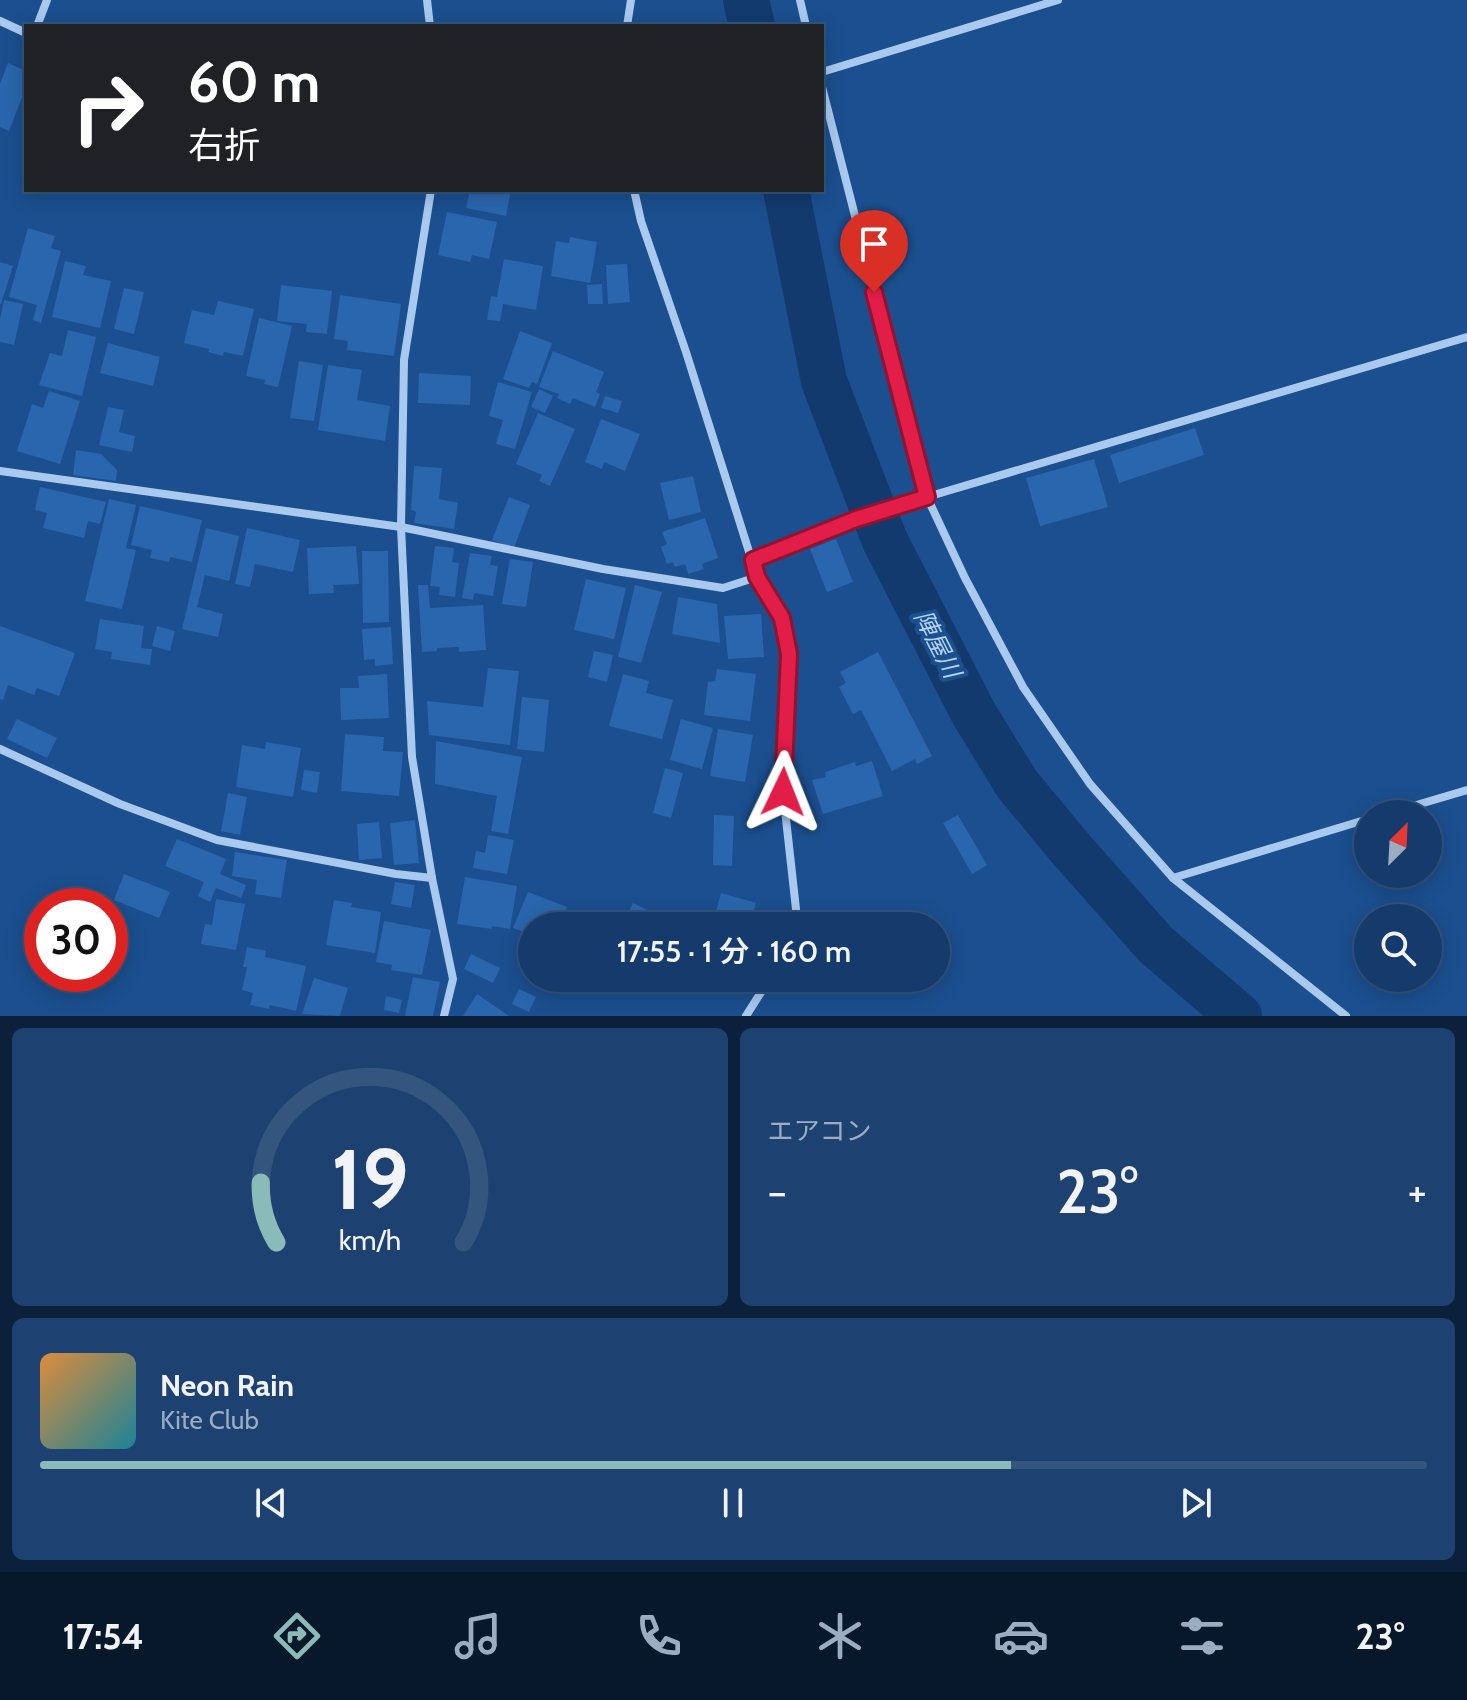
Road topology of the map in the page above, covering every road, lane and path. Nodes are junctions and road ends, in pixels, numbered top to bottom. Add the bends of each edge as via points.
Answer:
1 (47, 0) edge
2 (427, 0) edge
3 (631, 0) edge
4 (800, 0) edge
5 (1058, 0) edge
6 (0, 21) edge
7 (38, 24) edge
8 (430, 24) edge
9 (627, 24) edge
10 (806, 24) edge
11 (24, 32) edge
12 (824, 71) edge
13 (824, 95) edge
14 (431, 192) edge
15 (634, 192) edge
16 (1467, 337) edge
17 (0, 471) edge
18 (927, 497) junction
19 (401, 527) junction
20 (753, 560) junction
21 (757, 577) junction
22 (0, 749) edge
23 (1467, 790) edge
24 (1433, 800) edge
25 (1354, 823) edge
26 (432, 878) junction
27 (1173, 878) junction
28 (796, 912) edge
29 (761, 992) edge
30 (444, 1016) edge
31 (746, 1016) edge
32 (1346, 1016) edge

1 - 7 street
2 - 8 street
3 - 9 street
4 - 10 street
5 - 12 street
6 - 11 street
13 - 18 street
14 - 19 street via 404,360
15 - 20 street
16 - 18 street
17 - 19 street
18 - 20 street
18 - 27 street via 1023,687 1090,784
19 - 21 street via 723,588
19 - 26 street via 412,757
20 - 21 street
21 - 28 street via 782,618 789,654 783,792
22 - 26 street via 120,804 217,840
23 - 24 street
25 - 27 street
26 - 30 street via 453,979
27 - 32 street
29 - 31 street

